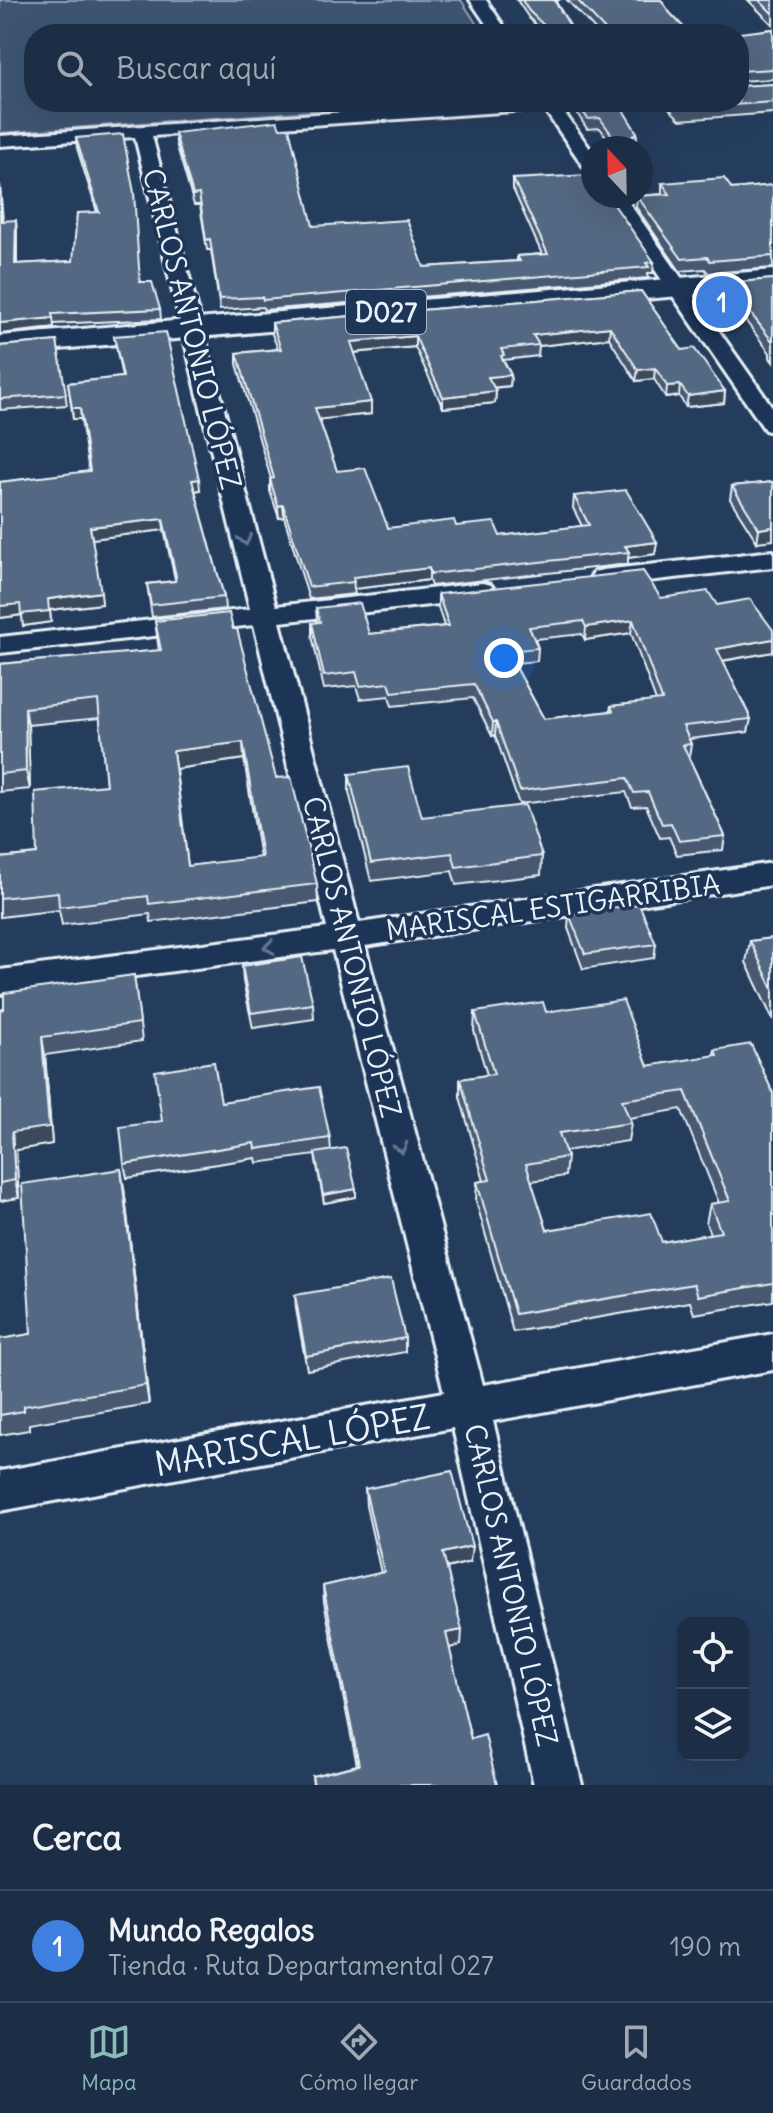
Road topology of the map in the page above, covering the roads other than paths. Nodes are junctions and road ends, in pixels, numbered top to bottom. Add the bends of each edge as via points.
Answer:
1 (478, 0) edge
2 (494, 24) edge
3 (407, 112) edge
4 (560, 112) edge
5 (142, 130) junction
6 (0, 141) edge
7 (581, 146) edge
8 (622, 208) edge
9 (773, 279) edge
10 (677, 287) junction
11 (191, 329) junction
12 (0, 345) edge
13 (773, 425) edge
14 (773, 559) edge
15 (582, 580) edge
16 (503, 589) edge
17 (265, 616) junction
18 (0, 645) edge
19 (773, 874) edge
20 (346, 937) junction
21 (0, 982) edge
22 (773, 1352) edge
23 (469, 1409) junction
24 (0, 1491) edge
25 (558, 1785) edge

1 - 2 street
3 - 5 street
4 - 7 street
5 - 6 street
5 - 11 street, CARLOS ANTONIO LÓPEZ
8 - 10 street
9 - 10 main road, D027
10 - 11 main road, D027
10 - 13 street
11 - 12 main road, D027
11 -> 17 street, CARLOS ANTONIO LÓPEZ
14 - 15 street
16 - 17 street
17 - 18 street
17 - 20 street, CARLOS ANTONIO LÓPEZ
19 - 20 street, MARISCAL ESTIGARRIBIA
20 -> 21 street, MARISCAL ESTIGARRIBIA
20 -> 23 street, CARLOS ANTONIO LÓPEZ
22 - 23 street, MARISCAL LÓPEZ
23 - 24 street, MARISCAL LÓPEZ
23 - 25 street, CARLOS ANTONIO LÓPEZ

